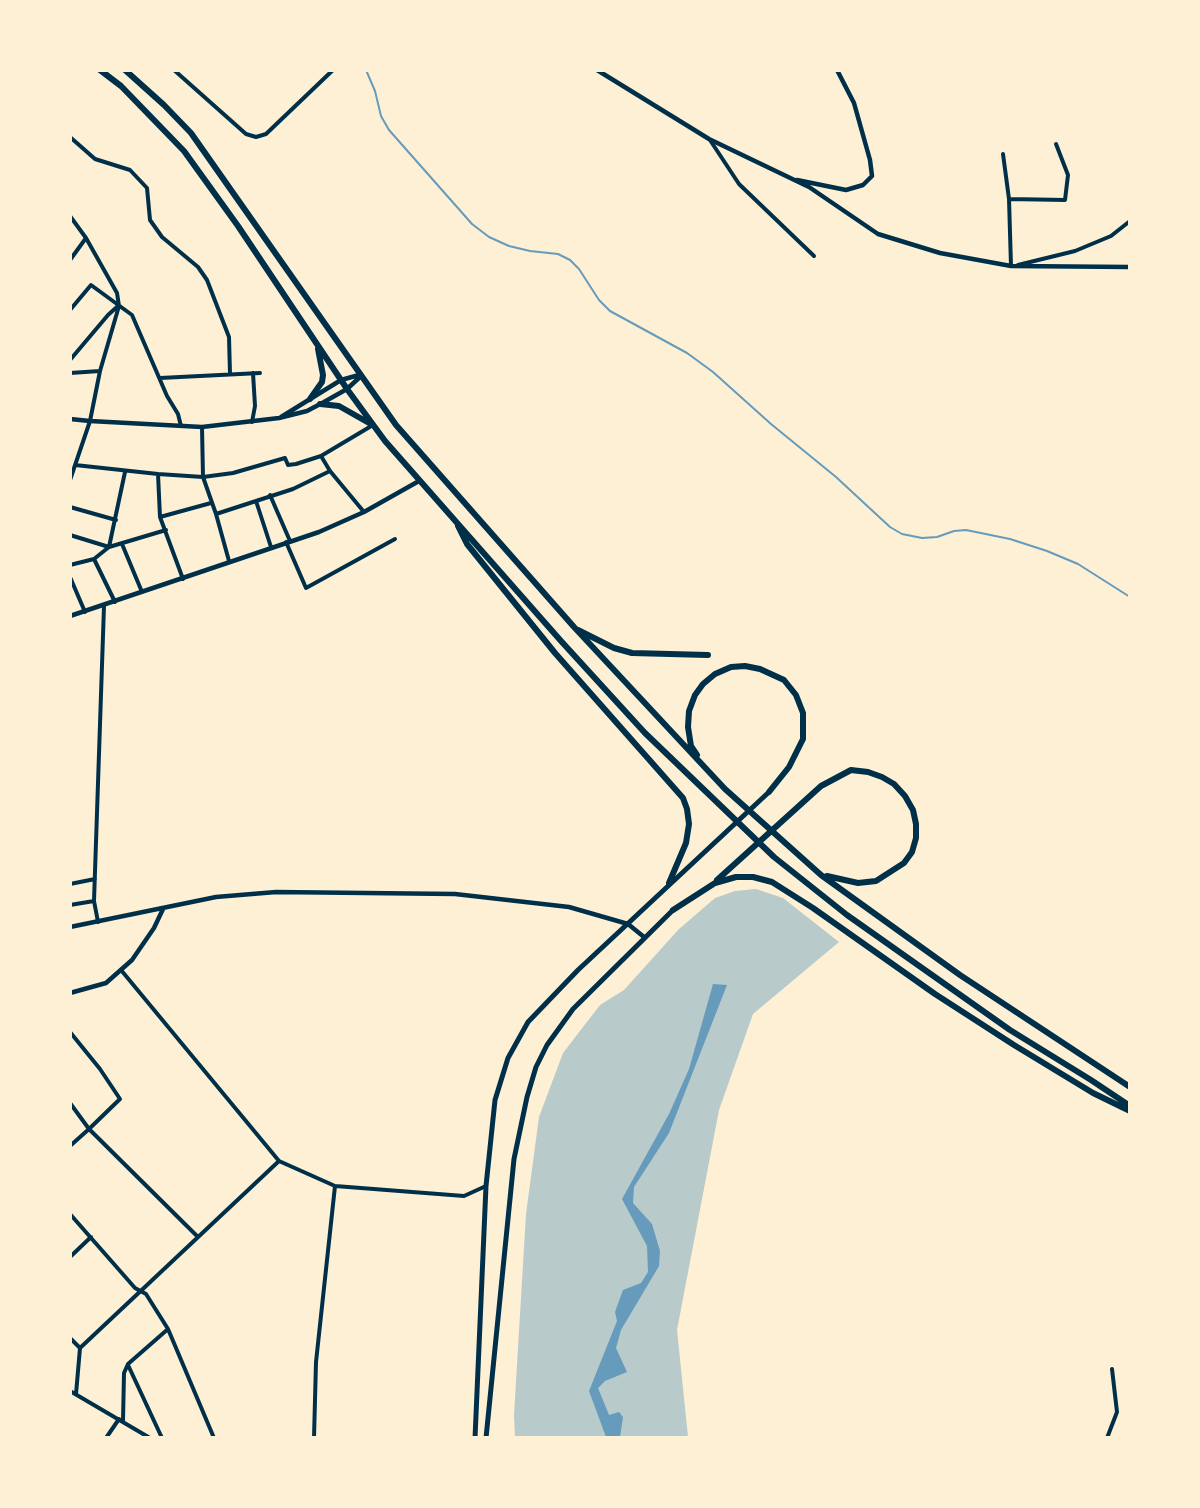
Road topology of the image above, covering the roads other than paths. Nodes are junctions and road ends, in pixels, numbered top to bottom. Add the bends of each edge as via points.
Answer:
1 (100, 70) edge
2 (125, 70) edge
3 (174, 70) edge
4 (333, 70) edge
5 (597, 70) edge
6 (837, 70) edge
7 (70, 137) edge
8 (710, 139) junction
9 (1056, 144) dead end
10 (1003, 154) dead end
11 (791, 179) junction
12 (1010, 199) junction
13 (70, 216) edge
14 (1130, 221) edge
15 (86, 238) junction
16 (814, 256) dead end
17 (70, 260) edge
18 (1017, 265) junction
19 (1011, 266) junction
20 (1130, 267) edge
21 (119, 306) junction
22 (70, 310) edge
23 (318, 346) junction
24 (70, 360) edge
25 (100, 371) junction
26 (70, 373) edge
27 (260, 373) dead end
28 (230, 374) junction
29 (253, 374) junction
30 (360, 376) junction
31 (160, 378) junction
32 (341, 380) junction
33 (347, 389) junction
34 (310, 399) junction
35 (320, 404) junction
36 (70, 418) edge
37 (279, 418) junction
38 (90, 422) junction
39 (252, 422) junction
40 (373, 425) junction
41 (181, 426) junction
42 (202, 427) junction
43 (321, 456) junction
44 (75, 465) junction
45 (330, 471) junction
46 (125, 472) junction
47 (158, 474) junction
48 (203, 477) junction
49 (70, 480) edge
50 (419, 481) junction
51 (270, 495) junction
52 (256, 501) junction
53 (211, 503) junction
54 (70, 507) edge
55 (364, 512) junction
56 (216, 514) junction
57 (452, 515) junction
58 (160, 517) junction
59 (116, 520) junction
60 (166, 530) junction
61 (70, 535) edge
62 (395, 539) dead end
63 (288, 542) junction
64 (122, 544) junction
65 (109, 547) junction
66 (271, 547) junction
67 (94, 559) junction
68 (229, 561) junction
69 (70, 566) edge
70 (70, 577) edge
71 (183, 579) junction
72 (142, 592) junction
73 (114, 602) junction
74 (104, 606) junction
75 (85, 612) junction
76 (70, 616) edge
77 (574, 627) junction
78 (708, 655) dead end
79 (706, 769) junction
80 (769, 792) joint
81 (821, 874) junction
82 (94, 879) junction
83 (715, 883) junction
84 (70, 884) edge
85 (669, 884) junction
86 (94, 901) junction
87 (70, 905) edge
88 (163, 909) junction
89 (673, 910) joint
90 (98, 922) junction
91 (628, 924) junction
92 (70, 927) edge
93 (644, 937) junction
94 (121, 970) junction
95 (70, 993) edge
96 (70, 1032) edge
97 (1130, 1087) edge
98 (70, 1103) edge
99 (1130, 1106) edge
100 (1130, 1112) edge
101 (89, 1129) junction
102 (70, 1146) edge
103 (279, 1161) junction
104 (335, 1186) junction
105 (486, 1186) junction
106 (70, 1214) edge
107 (91, 1237) junction
108 (198, 1237) junction
109 (70, 1257) edge
110 (140, 1291) junction
111 (168, 1329) junction
112 (70, 1338) edge
113 (80, 1348) junction
114 (128, 1364) junction
115 (1112, 1369) dead end
116 (70, 1391) edge
117 (76, 1394) junction
118 (121, 1420) junction
119 (106, 1437) edge
120 (150, 1437) edge
121 (162, 1437) edge
122 (214, 1437) edge
123 (314, 1437) edge
124 (475, 1437) edge
125 (486, 1437) edge
126 (1107, 1437) edge

1 - 23 highway via 121,86 184,151
2 - 30 highway via 191,133
3 - 4 street via 246,134 256,137 269,131
5 - 8 street
6 - 11 street via 854,103 872,176 863,185 846,190
7 - 28 street via 95,159 130,170 147,188 150,220 162,237 198,267 207,280 229,337
8 - 11 street
8 - 16 street via 739,184
9 - 12 street via 1068,175 1065,200
10 - 12 street
11 - 19 street via 878,234 940,253
12 - 19 street
13 - 15 street
14 - 18 street via 1112,236 1075,251
15 - 17 street
15 - 21 street via 117,293
18 - 19 street
18 - 20 street
21 - 22 street via 91,285
21 - 24 street
21 - 25 street
21 - 31 street via 132,315
23 - 32 highway
23 - 34 highway via 322,382
25 - 26 street
25 - 38 street
27 - 29 street
28 - 29 street
28 - 31 street
29 - 39 street
30 - 32 street
30 - 33 street
30 - 77 highway via 403,434
31 - 41 street
32 - 33 highway
32 - 34 street
33 - 35 street
33 - 40 highway
34 - 37 street
35 - 37 street
35 - 40 highway via 339,405
36 - 38 street
37 - 39 street
38 - 41 street
38 - 44 street
39 - 42 street
40 - 43 street
40 - 50 highway
41 - 42 street
42 - 48 street
43 - 45 street
43 - 48 street via 288,465 285,458
44 - 46 street
44 - 49 street
45 - 51 street
45 - 55 street
46 - 47 street
46 - 59 street
47 - 48 street
47 - 58 street
48 - 53 street
50 - 55 street
50 - 57 highway
51 - 52 street
51 - 63 street
52 - 56 street
52 - 66 street
53 - 56 street
53 - 58 street
54 - 59 street
55 - 63 street
56 - 68 street
57 - 85 highway via 467,544 548,644 683,798 689,824 686,843
57 - 99 highway via 610,696 774,857 847,915 991,1017
58 - 60 street
59 - 65 street
60 - 64 street
60 - 71 street
61 - 65 street
62 - 63 street via 306,588
63 - 66 street
64 - 65 street
64 - 72 street
65 - 67 street
66 - 68 street
67 - 69 street
67 - 73 street
68 - 71 street
70 - 75 street
71 - 72 street
72 - 73 street
73 - 74 street
74 - 75 street
74 - 82 street
75 - 76 street
77 - 78 highway via 632,653
77 - 79 highway
79 - 80 highway via 691,746 688,728 695,695 715,674 731,667 760,669 784,680 803,713 803,739 789,767
79 - 81 highway
80 - 85 main road
81 - 83 highway via 858,883 876,881 904,863 912,852 916,824 913,810 894,784 868,772 851,770 821,786
81 - 97 highway via 960,975
82 - 84 street
82 - 86 street
83 - 89 highway
83 - 100 highway via 736,876 772,882 1004,1038
85 - 91 main road
86 - 87 street
86 - 90 street
88 - 90 street
88 - 91 street via 216,897 276,892 455,894 569,908
88 - 94 street via 132,960
89 - 93 main road
90 - 92 street
91 - 93 street
91 - 105 main road via 528,1022 508,1058 495,1100
93 - 125 main road via 573,1009 536,1068 514,1159
94 - 95 street via 106,983
94 - 103 street
96 - 101 street via 120,1099
98 - 101 street
101 - 102 street
101 - 108 street
103 - 104 street
103 - 108 street
104 - 105 street via 464,1196
104 - 123 street via 316,1362
105 - 124 main road
106 - 107 street
107 - 109 street
107 - 110 street
108 - 110 street
110 - 111 street via 146,1294
110 - 113 street
111 - 114 street
111 - 122 street
112 - 113 street
113 - 117 street
114 - 118 street
114 - 121 street
115 - 126 street via 1117,1412
116 - 117 street
117 - 118 street
118 - 119 street
118 - 120 street

